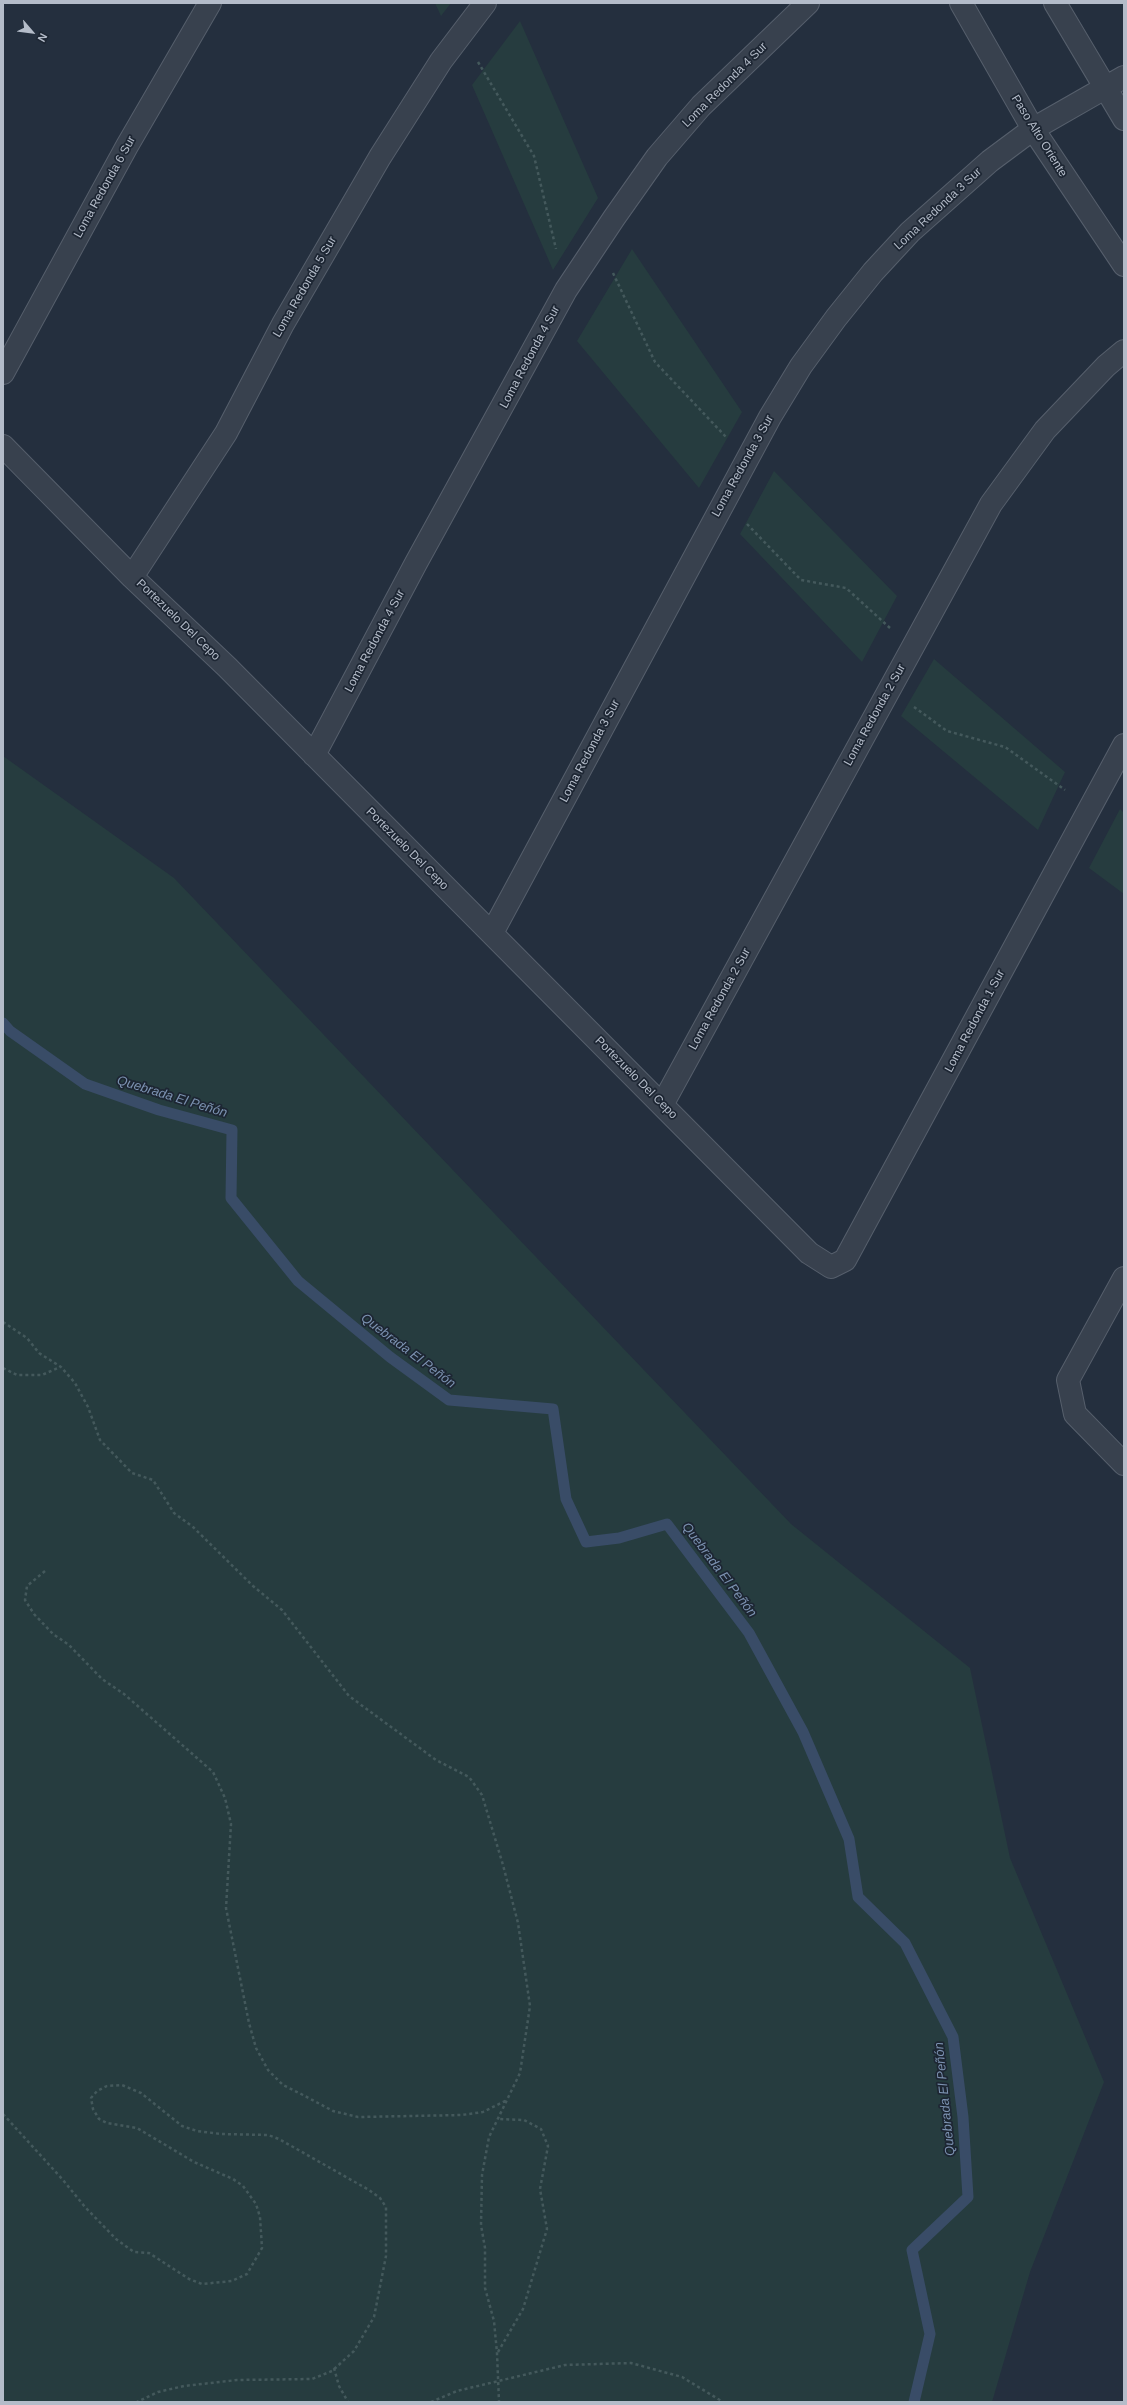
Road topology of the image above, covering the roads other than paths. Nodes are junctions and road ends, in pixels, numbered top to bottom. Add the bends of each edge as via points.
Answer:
1 (210, 3) edge
2 (485, 3) edge
3 (808, 3) edge
4 (961, 3) edge
5 (1055, 3) edge
6 (1124, 77) edge
7 (1104, 88) junction
8 (1124, 119) edge
9 (1033, 129) junction
10 (1124, 265) edge
11 (1124, 351) edge
12 (3, 373) edge
13 (3, 446) edge
14 (132, 576) junction
15 (1124, 745) edge
16 (314, 755) junction
17 (492, 933) junction
18 (662, 1105) junction
19 (809, 1253) joint
20 (1124, 1278) edge
21 (1124, 1464) edge

1 - 12 street, Loma Redonda 6 Sur via 127,146
2 - 14 street, Loma Redonda 5 Sur via 441,61 380,157 283,324 226,433
3 - 16 street, Loma Redonda 4 Sur via 701,106 657,157 566,290
4 - 9 street, Paso Alto Oriente
5 - 7 street
6 - 7 street, Loma Redonda 3 Sur
7 - 8 street
7 - 9 street, Loma Redonda 3 Sur
9 - 10 street, Paso Alto Oriente
9 - 17 street, Loma Redonda 3 Sur via 990,161 910,232 873,272 801,366 747,459
11 - 18 street, Loma Redonda 2 Sur via 1106,366 1045,430 991,504
13 - 14 street, Portezuelo Del Cepo
14 - 16 street, Portezuelo Del Cepo
15 - 19 street, Loma Redonda 1 Sur via 845,1260 831,1267
16 - 17 street, Portezuelo Del Cepo
17 - 18 street, Portezuelo Del Cepo
18 - 19 street, Portezuelo Del Cepo
20 - 21 street via 1068,1380 1075,1414

